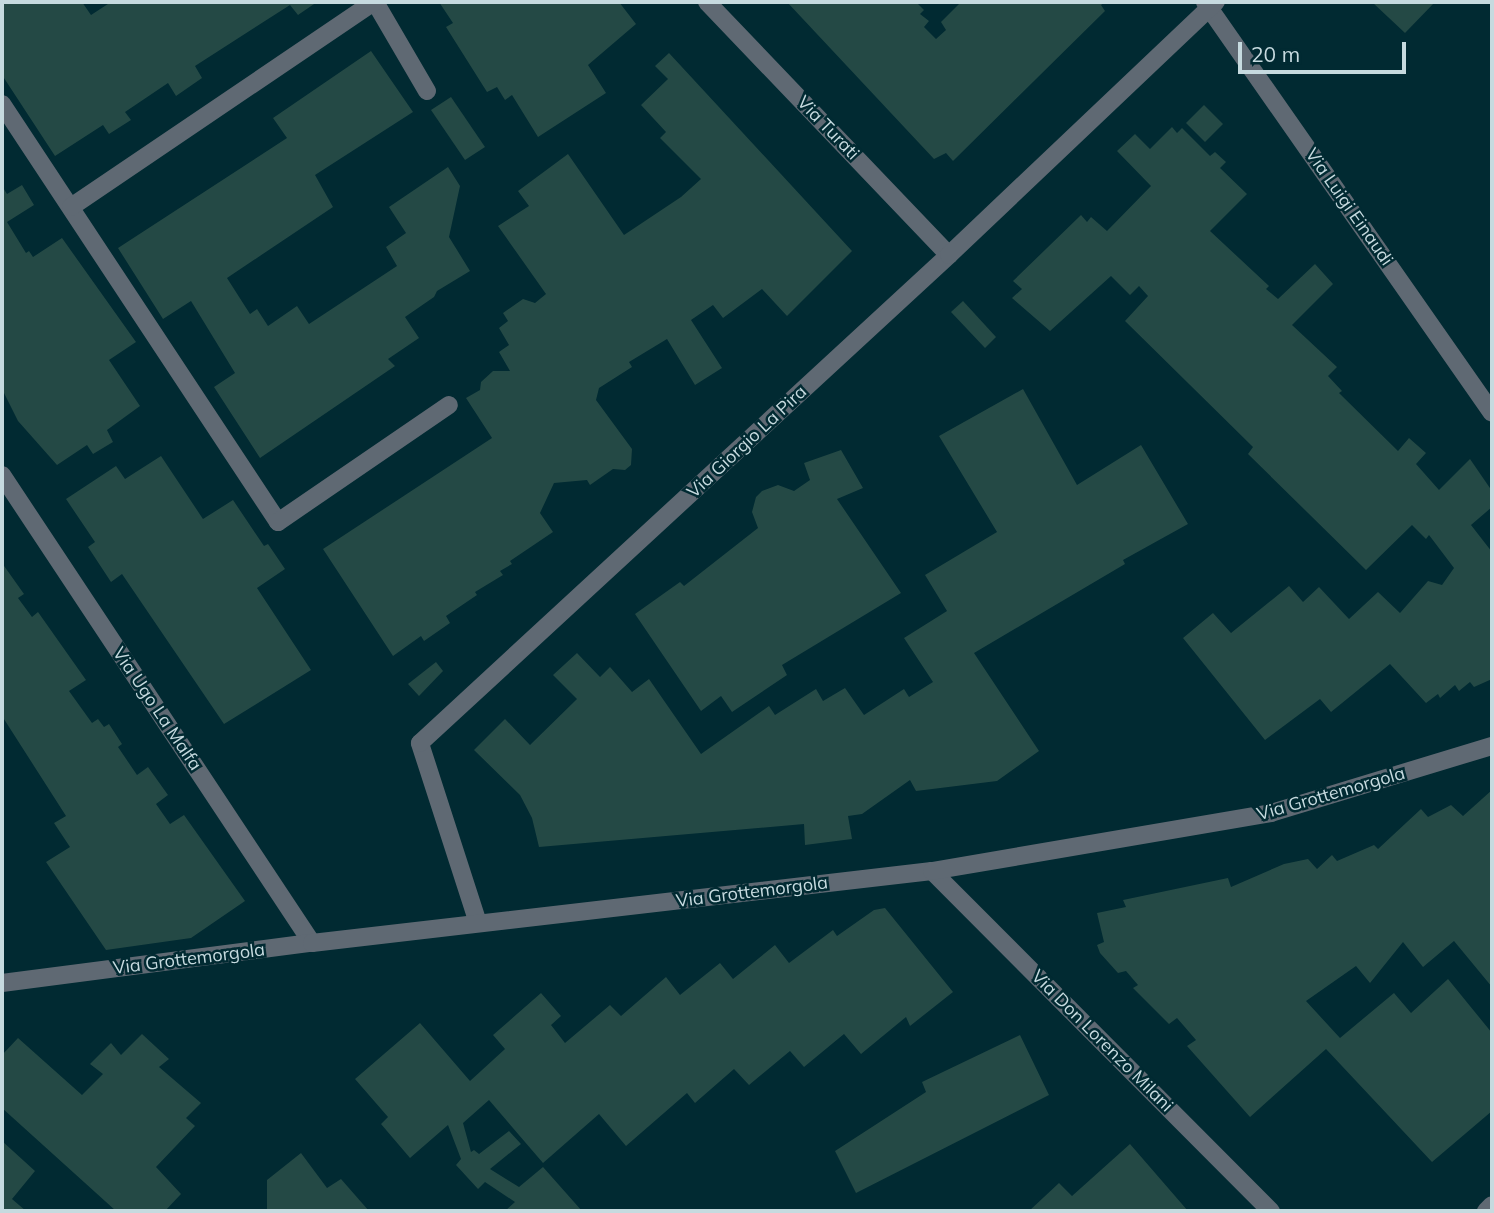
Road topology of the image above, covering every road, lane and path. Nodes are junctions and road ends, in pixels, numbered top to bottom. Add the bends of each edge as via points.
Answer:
1 (375, 2) edge
2 (707, 2) edge
3 (1210, 4) edge
4 (427, 91) dead end
5 (2, 104) edge
6 (72, 207) junction
7 (949, 255) junction
8 (449, 405) dead end
9 (1492, 413) edge
10 (2, 475) edge
11 (1492, 746) edge
12 (932, 871) junction
13 (478, 923) junction
14 (312, 943) junction
15 (2, 983) edge
16 (1492, 1205) edge
17 (1270, 1211) edge
18 (1486, 1211) edge

1 - 4 street
1 - 6 street
2 - 7 street, Via Turati
3 - 7 street, Via Giorgio La Pira
3 - 9 street, Via Luigi Einaudi
5 - 6 street
6 - 8 street via 278,522
7 - 13 street, Via Giorgio La Pira via 420,743
10 - 14 street, Via Ugo La Malfa
11 - 12 street, Via Grottemorgola via 1271,813
12 - 13 street, Via Grottemorgola
12 - 17 street, Via Don Lorenzo Milani
13 - 14 street, Via Grottemorgola
14 - 15 street, Via Grottemorgola
16 - 18 street

